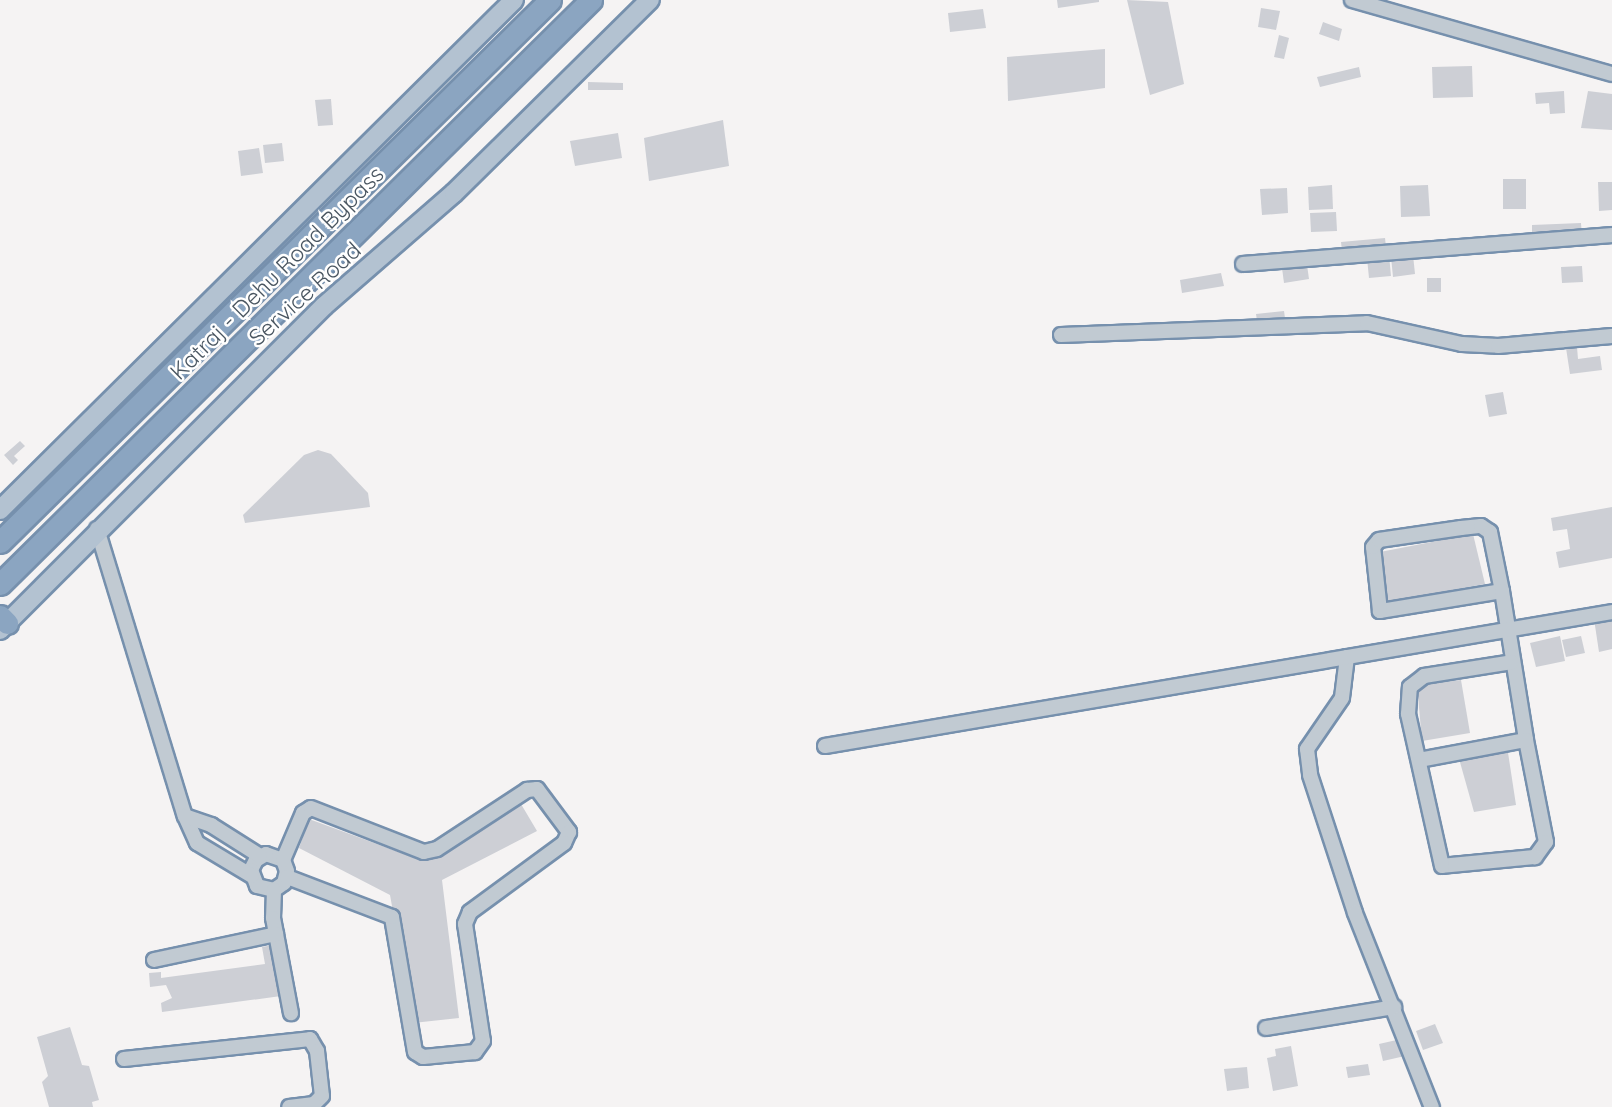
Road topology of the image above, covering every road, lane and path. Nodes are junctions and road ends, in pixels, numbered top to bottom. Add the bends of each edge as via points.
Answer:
1 (514, 0) edge
2 (550, 0) edge
3 (591, 0) edge
4 (650, 0) edge
5 (1352, 0) edge
6 (1612, 74) edge
7 (1612, 234) edge
8 (1243, 264) dead end
9 (1061, 335) dead end
10 (1612, 336) edge
11 (0, 510) edge
12 (97, 529) junction
13 (0, 542) edge
14 (0, 584) edge
15 (1502, 590) junction
16 (1612, 612) edge
17 (2, 623) edge
18 (1507, 629) junction
19 (1347, 657) junction
20 (1512, 662) junction
21 (1526, 740) junction
22 (825, 746) dead end
23 (1419, 760) junction
24 (185, 816) junction
25 (260, 856) junction
26 (283, 860) junction
27 (252, 876) junction
28 (287, 877) junction
29 (274, 890) junction
30 (276, 934) junction
31 (153, 960) dead end
32 (1394, 1007) junction
33 (291, 1013) dead end
34 (1266, 1028) dead end
35 (124, 1059) dead end
36 (289, 1107) edge
37 (1432, 1107) edge

1 - 11 main road
2 - 13 highway, Katraj - Dehu Road Bypass
3 - 14 highway, Katraj - Dehu Road Bypass
4 - 12 main road, Service Road via 454,193 324,306
5 - 6 street
7 - 8 street
9 - 10 street via 1367,323 1462,344 1498,346
12 - 17 main road, Service Road
12 - 24 street
15 - 15 street via 1487,527 1379,540 1373,547 1380,611
15 - 18 street
16 - 18 street
18 - 19 street
18 - 20 street
19 - 22 street
19 - 32 street via 1342,698 1307,750 1310,775 1354,913
20 - 21 street
20 - 23 street via 1416,680 1407,699
21 - 23 street
21 - 23 street via 1545,832 1543,851 1535,857 1442,866
24 - 25 street via 211,824
24 - 27 street via 197,843
25 - 26 street via 272,854
25 - 27 street
26 - 28 street
26 - 28 street via 303,813 311,807 424,852 437,849 527,790 537,789 569,832 564,843 470,912 465,925 483,1041 475,1052 422,1057 415,1052 392,917
27 - 29 street via 262,889
28 - 29 street
29 - 30 street
30 - 31 street
30 - 33 street
32 - 34 street
32 - 37 street
35 - 36 street via 310,1039 317,1051 322,1097 314,1104

